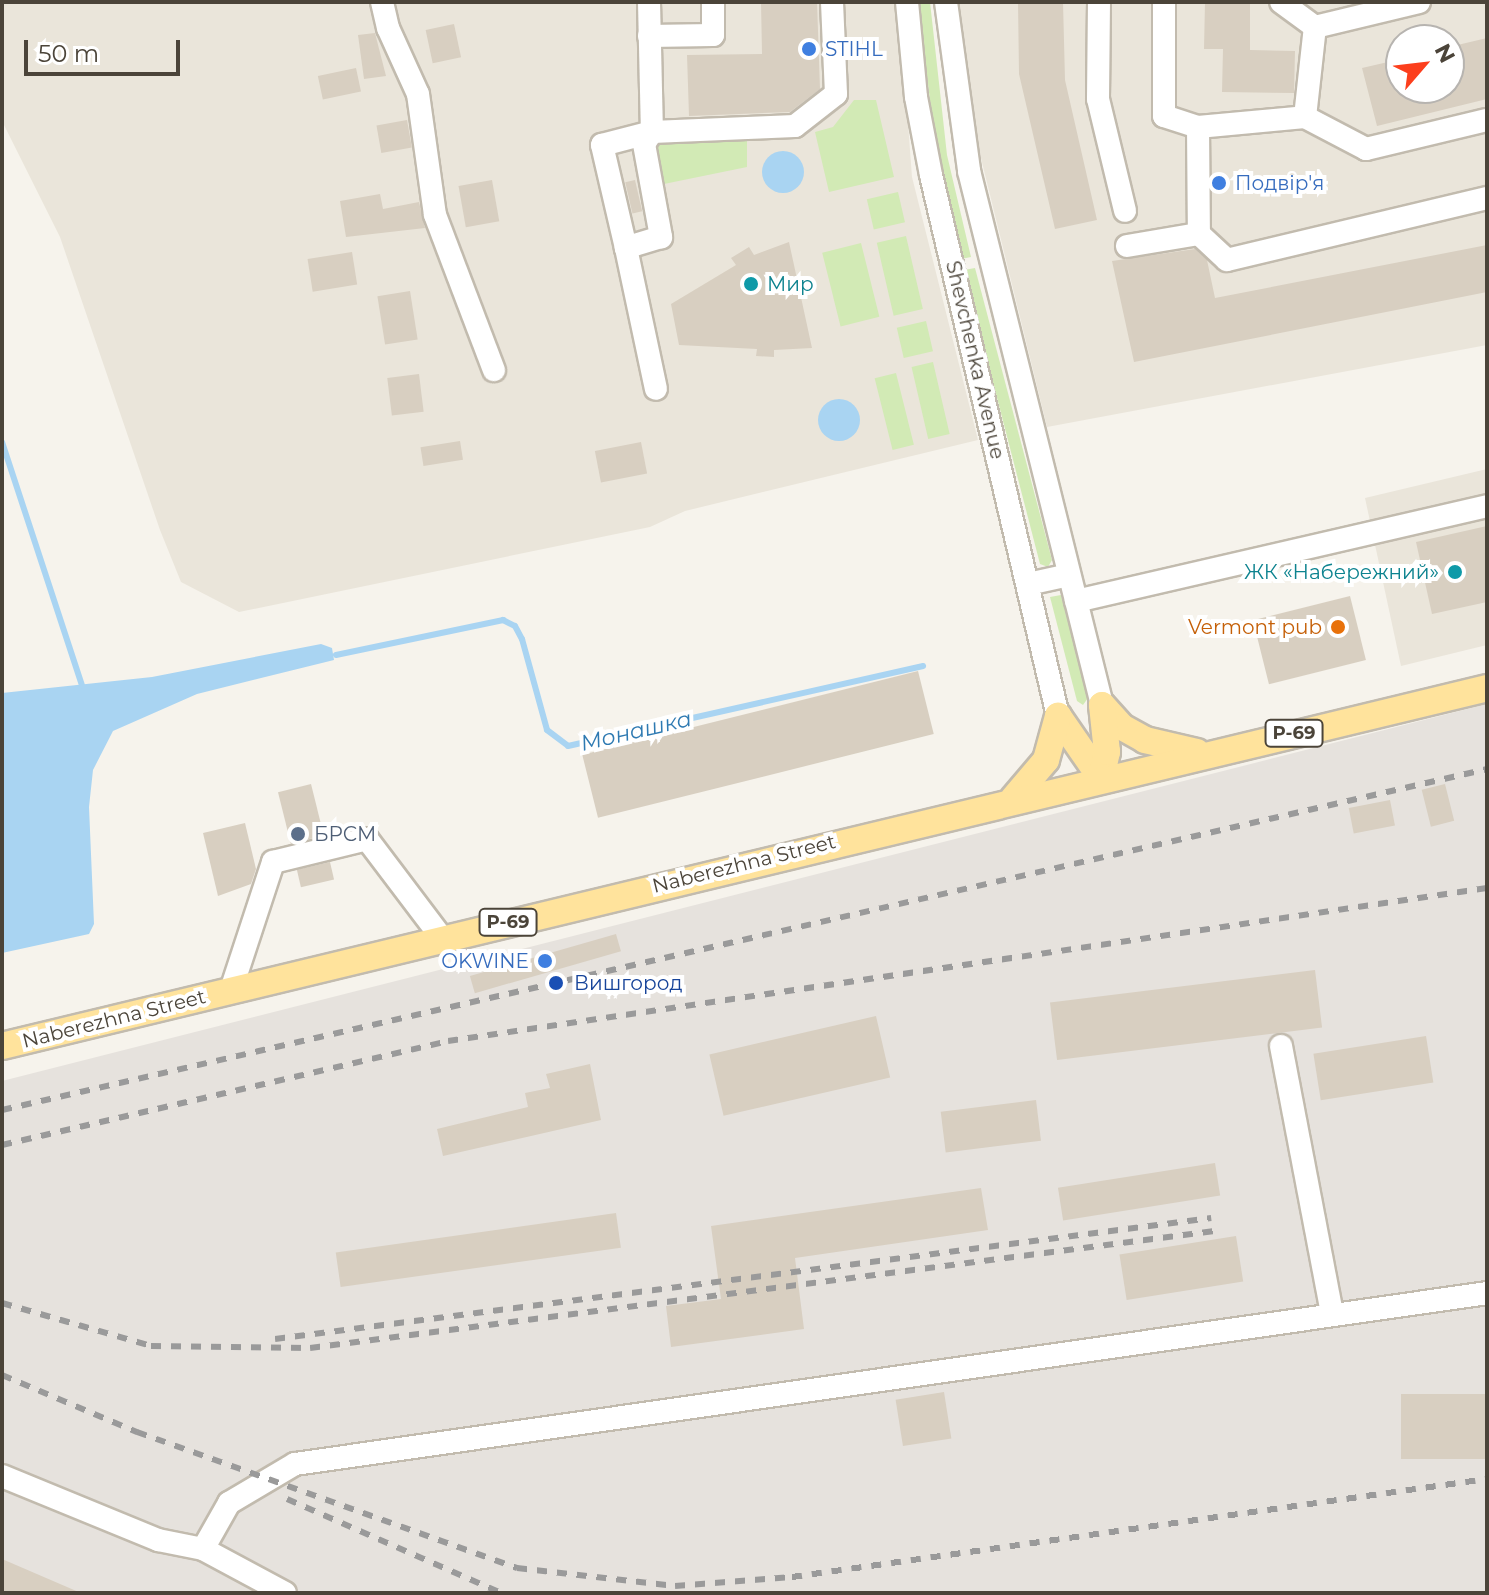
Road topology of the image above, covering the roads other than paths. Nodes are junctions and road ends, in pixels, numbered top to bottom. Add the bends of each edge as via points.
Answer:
1 (382, 2) edge
2 (649, 2) edge
3 (713, 2) edge
4 (832, 2) edge
5 (907, 2) edge
6 (946, 2) edge
7 (1099, 2) edge
8 (1164, 2) edge
9 (1281, 2) edge
10 (1419, 2) edge
11 (1315, 27) junction
12 (649, 36) junction
13 (1305, 117) junction
14 (1487, 120) edge
15 (1198, 127) junction
16 (652, 132) junction
17 (1487, 198) edge
18 (1125, 211) dead end
19 (1199, 234) junction
20 (1127, 246) dead end
21 (626, 248) junction
22 (494, 370) dead end
23 (656, 389) dead end
24 (1487, 506) edge
25 (1069, 575) junction
26 (1028, 584) junction
27 (1076, 601) junction
28 (1487, 688) edge
29 (1102, 705) junction
30 (1058, 716) junction
31 (1205, 753) junction
32 (1101, 778) junction
33 (1013, 799) junction
34 (442, 938) junction
35 (231, 990) junction
36 (2, 1046) edge
37 (1281, 1046) dead end
38 (1487, 1293) edge
39 (1332, 1313) junction
40 (2, 1476) edge
41 (203, 1549) junction
42 (285, 1593) edge

1 - 22 street via 418,94 435,215
2 - 12 street
3 - 12 street via 713,35
4 - 16 street via 836,94 795,126
5 - 26 street, Shevchenka Avenue via 931,175
6 - 25 street, Shevchenka Avenue via 969,171
7 - 18 street via 1098,99
8 - 15 street via 1164,116
9 - 11 street
10 - 11 street
11 - 13 street
12 - 16 street
13 - 14 street via 1366,149
13 - 15 street
15 - 19 street
16 - 21 street via 644,144 661,237
16 - 21 street via 602,145
17 - 19 street via 1227,260
19 - 20 street
21 - 23 street
24 - 27 street
25 - 26 street
25 - 27 street, Shevchenka Avenue
26 - 30 street, Shevchenka Avenue
27 - 29 street, Shevchenka Avenue
28 - 31 main road, Naberezhna Street / Р-69
29 - 31 main road via 1122,727 1145,740
29 - 32 main road via 1107,752
30 - 32 main road
30 - 33 main road via 1046,760
31 - 32 main road, Naberezhna Street / Р-69
32 - 33 main road, Naberezhna Street / Р-69
33 - 34 main road, Naberezhna Street / Р-69
34 - 35 main road, Naberezhna Street / Р-69
34 - 35 street via 367,839 273,862
35 - 36 main road, Naberezhna Street / Р-69
37 - 39 street
38 - 39 street
39 - 41 street via 295,1464 229,1503
40 - 41 street via 158,1540
41 - 42 street

